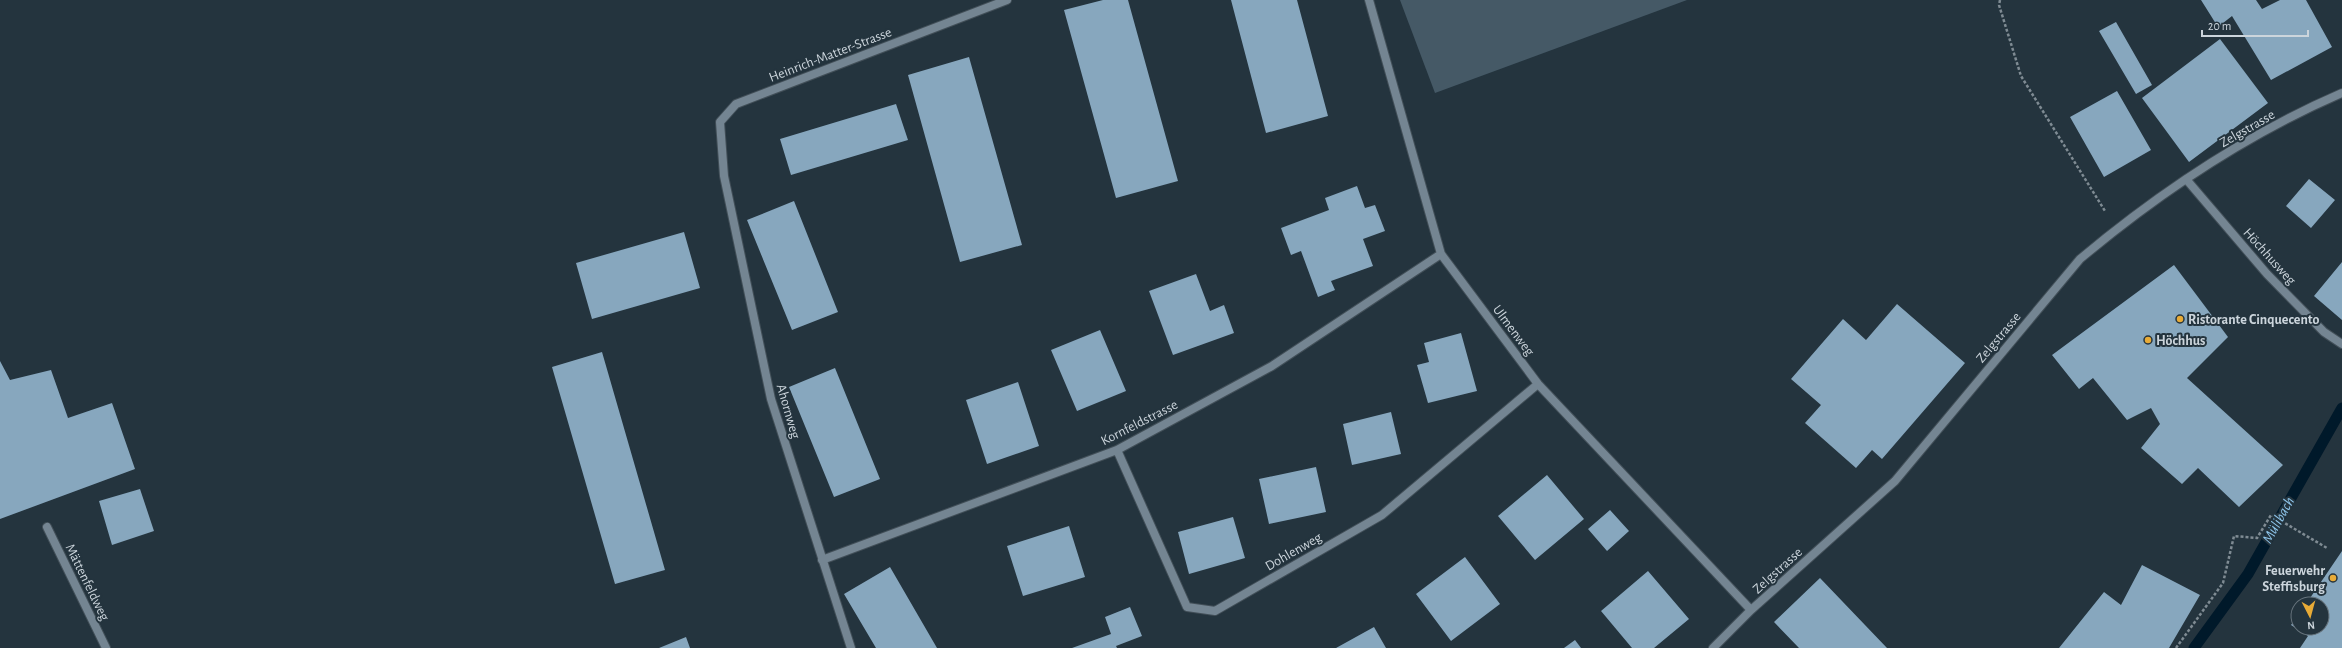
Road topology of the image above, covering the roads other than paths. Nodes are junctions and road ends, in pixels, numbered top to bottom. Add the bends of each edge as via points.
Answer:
1 (1006, 0) edge
2 (1369, 0) edge
3 (2342, 93) edge
4 (724, 176) joint
5 (2186, 179) junction
6 (1441, 254) junction
7 (2342, 344) edge
8 (1538, 384) junction
9 (1117, 450) junction
10 (46, 527) dead end
11 (822, 560) junction
12 (1751, 610) junction
13 (106, 648) edge
14 (851, 648) edge
15 (1713, 648) edge

1 - 4 street, Heinrich-Matter-Strasse via 736,104 720,122
2 - 6 street, Ulmenweg
3 - 5 street, Zelgstrasse via 2261,133
4 - 11 street, Ahornweg via 771,399
5 - 7 street, Höchhusweg via 2267,274 2324,332
5 - 12 street, Zelgstrasse via 2116,228 2080,259 1895,481
6 - 8 street, Ulmenweg
6 - 9 street, Kornfeldstrasse via 1272,366
8 - 9 street, Dohlenweg via 1382,515 1215,611 1187,607
8 - 12 street, Ulmenweg
9 - 11 street, Kornfeldstrasse
10 - 13 street, Mättenfeldweg
11 - 14 street, Ahornweg
12 - 15 street, Zelgstrasse

